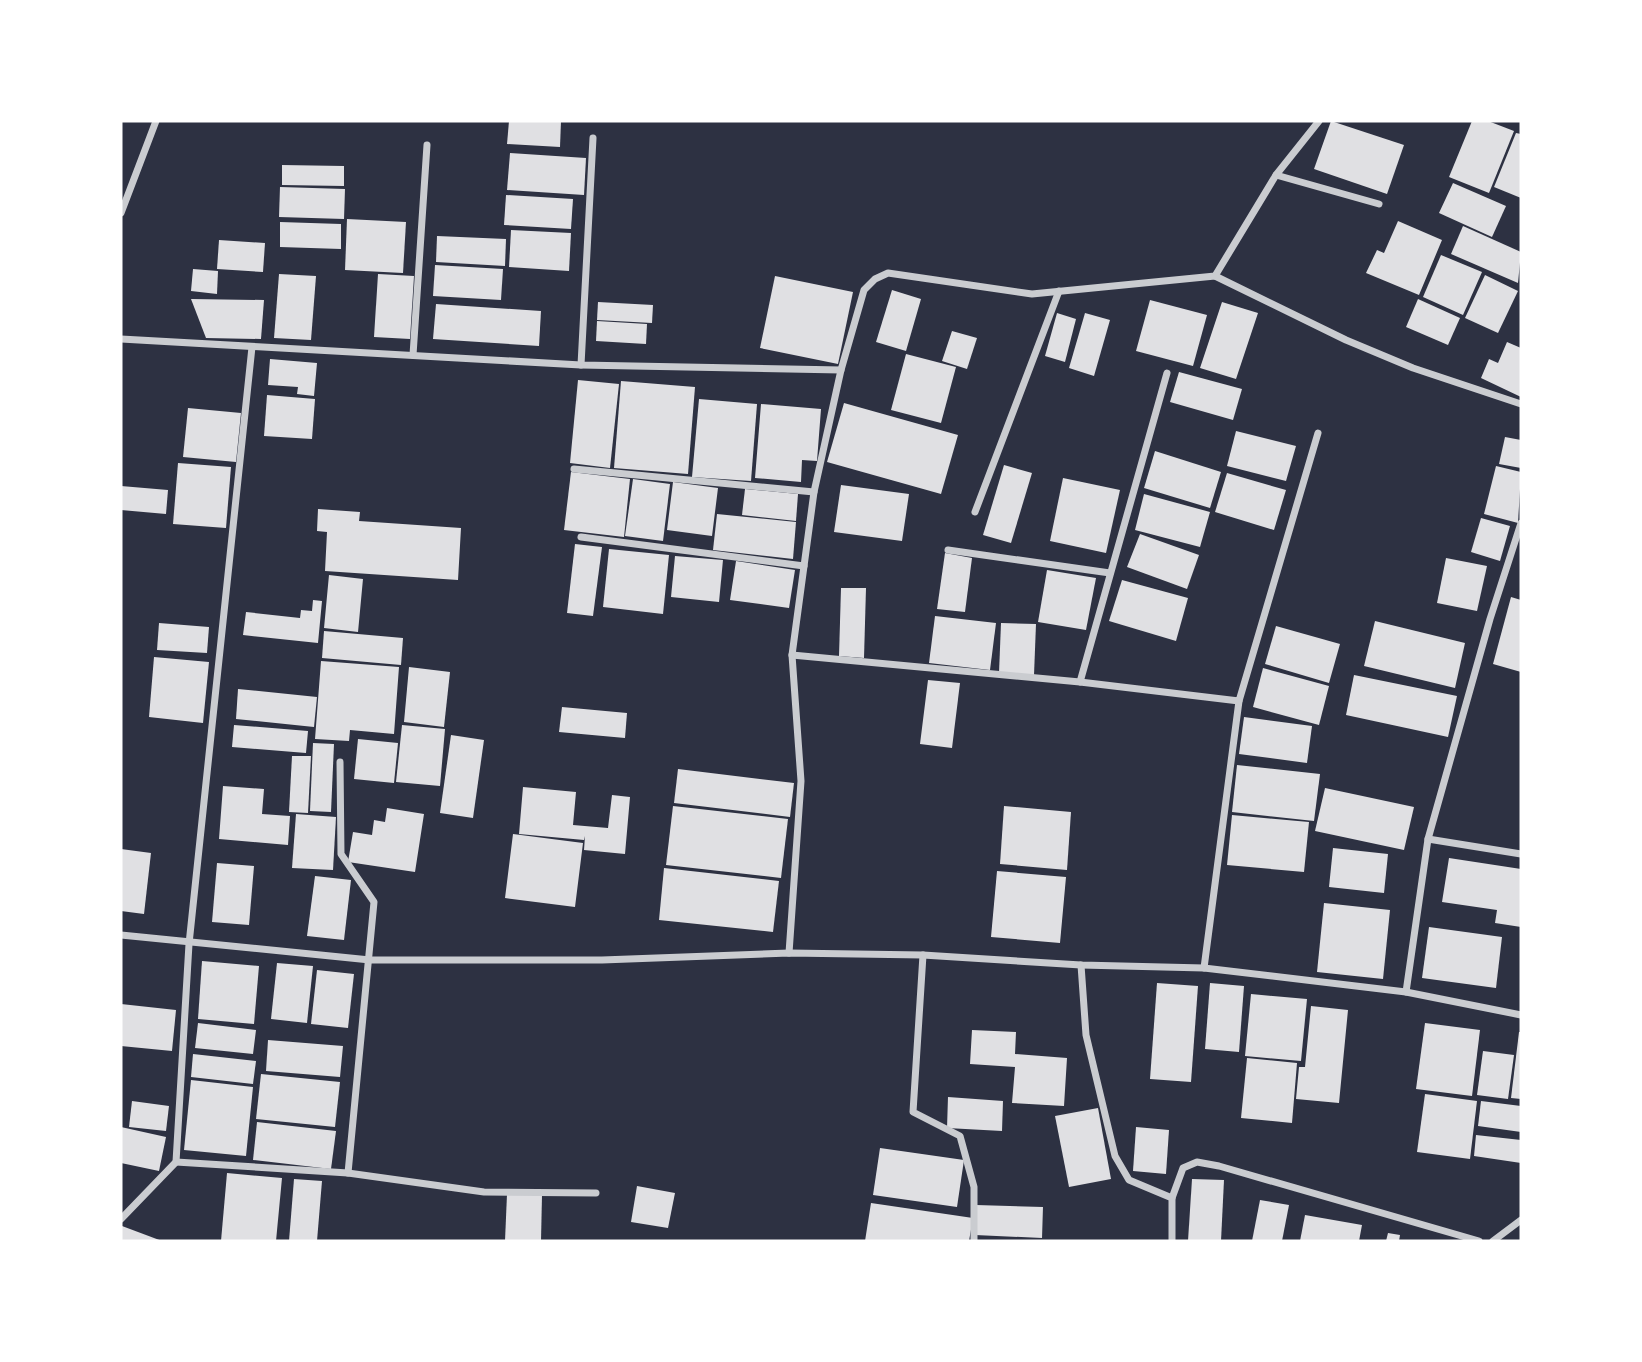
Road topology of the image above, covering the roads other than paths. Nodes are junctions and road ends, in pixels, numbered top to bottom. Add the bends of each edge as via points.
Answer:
1 (156, 121) edge
2 (1315, 122) edge
3 (593, 138) dead end
4 (427, 145) dead end
5 (1276, 175) junction
6 (1379, 204) dead end
7 (121, 212) edge
8 (1215, 276) junction
9 (1059, 291) junction
10 (121, 339) edge
11 (252, 347) junction
12 (413, 355) junction
13 (581, 365) junction
14 (841, 370) junction
15 (1167, 373) dead end
16 (1521, 404) edge
17 (1318, 433) dead end
18 (574, 469) dead end
19 (814, 492) junction
20 (975, 512) dead end
21 (1521, 523) edge
22 (581, 537) dead end
23 (948, 550) dead end
24 (804, 566) junction
25 (1110, 572) junction
26 (792, 655) junction
27 (1080, 682) junction
28 (1239, 701) junction
29 (341, 762) dead end
30 (1428, 839) junction
31 (1521, 854) edge
32 (121, 935) edge
33 (189, 944) junction
34 (789, 953) junction
35 (923, 955) junction
36 (370, 960) junction
37 (1081, 965) junction
38 (1204, 968) junction
39 (1406, 992) junction
40 (1521, 1014) edge
41 (176, 1161) junction
42 (348, 1173) junction
43 (596, 1193) dead end
44 (1172, 1198) junction
45 (121, 1219) edge
46 (1521, 1220) edge
47 (974, 1241) edge
48 (1172, 1241) edge
49 (1479, 1241) edge
50 (1493, 1241) edge

1 - 7 street
2 - 5 street
3 - 13 street
4 - 12 street
5 - 6 street
5 - 8 street
8 - 9 street
8 - 16 street via 1346,340
9 - 14 street via 1031,294 888,273 864,290
9 - 20 street
10 - 11 street
11 - 12 street
11 - 33 street
12 - 13 street
13 - 14 street
14 - 19 street
15 - 25 street
17 - 28 street
18 - 19 street
19 - 24 street
21 - 30 street
22 - 24 street
23 - 25 street
24 - 26 street
25 - 27 street
26 - 27 street
26 - 34 street via 801,781
27 - 28 street
28 - 38 street
29 - 36 street via 341,854 374,902
30 - 31 street
30 - 39 street
32 - 33 street
33 - 36 street
33 - 41 street
34 - 35 street
34 - 36 street via 640,959
35 - 37 street
35 - 47 street via 913,1112 960,1136 974,1187
36 - 42 street
37 - 38 street
37 - 44 street via 1086,1035 1115,1156 1129,1180
38 - 39 street
39 - 40 street
41 - 42 street
41 - 45 street
42 - 43 street via 484,1192
44 - 48 street
44 - 49 street via 1183,1168 1197,1162
46 - 50 street

